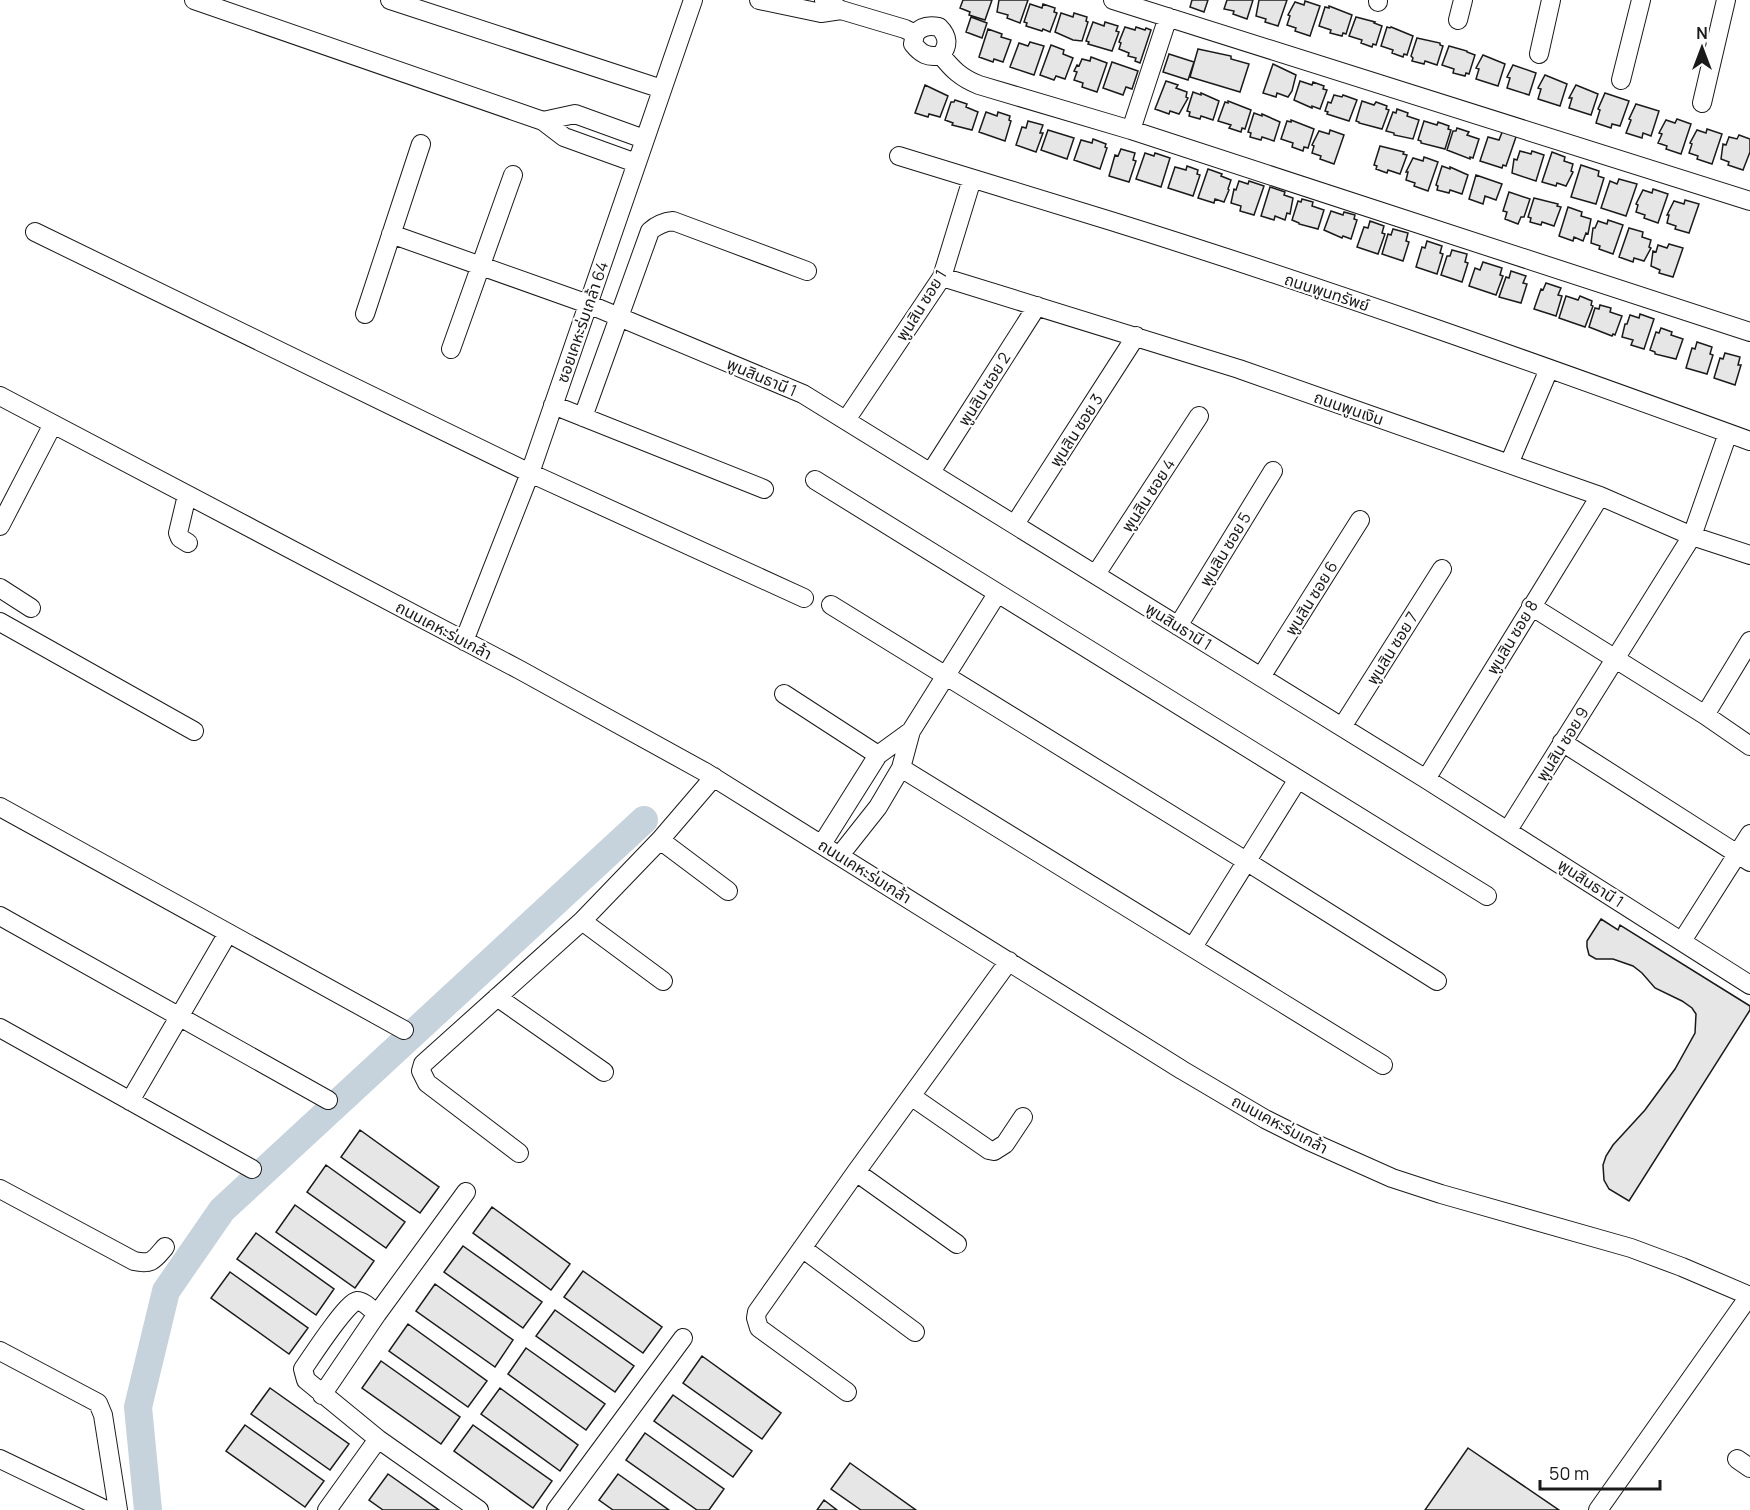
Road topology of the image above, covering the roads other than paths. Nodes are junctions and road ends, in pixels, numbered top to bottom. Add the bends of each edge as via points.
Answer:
1 (194, 0) edge
2 (390, 0) edge
3 (693, 0) edge
4 (759, 0) edge
5 (824, 0) edge
6 (1113, 0) edge
7 (1463, 0) edge
8 (1551, 0) edge
9 (1641, 0) edge
10 (1726, 0) edge
11 (841, 10) junction
12 (1168, 17) junction
13 (1458, 20) dead end
14 (915, 34) junction
15 (1539, 54) dead end
16 (940, 55) junction
17 (1621, 80) dead end
18 (662, 89) junction
19 (1702, 103) dead end
20 (543, 121) junction
21 (1131, 130) junction
22 (645, 139) junction
23 (421, 144) dead end
24 (899, 156) dead end
25 (636, 164) junction
26 (513, 175) dead end
27 (972, 179) junction
28 (1750, 201) edge
29 (35, 232) dead end
30 (391, 234) junction
31 (480, 265) junction
32 (807, 271) dead end
33 (942, 277) junction
34 (588, 304) junction
35 (1037, 306) junction
36 (365, 314) dead end
37 (617, 317) junction
38 (1750, 332) edge
39 (1136, 336) junction
40 (451, 349) dead end
41 (1549, 369) junction
42 (0, 396) edge
43 (553, 405) junction
44 (1199, 416) dead end
45 (583, 417) junction
46 (846, 420) junction
47 (53, 424) junction
48 (1728, 433) junction
49 (1750, 441) edge
50 (1509, 464) junction
51 (1273, 471) dead end
52 (931, 472) junction
53 (530, 473) junction
54 (815, 480) dead end
55 (764, 489) dead end
56 (187, 495) junction
57 (1600, 496) junction
58 (1360, 520) dead end
59 (1015, 524) junction
60 (0, 525) edge
61 (1692, 536) junction
62 (188, 543) dead end
63 (1750, 555) edge
64 (1442, 569) dead end
65 (1096, 573) junction
66 (0, 588) edge
67 (997, 594) junction
68 (804, 598) dead end
69 (831, 605) dead end
70 (1531, 606) junction
71 (31, 608) dead end
72 (0, 622) edge
73 (1178, 626) junction
74 (464, 641) junction
75 (1750, 641) edge
76 (1616, 658) junction
77 (946, 675) junction
78 (1261, 677) junction
79 (784, 694) dead end
80 (1706, 715) junction
81 (1342, 727) junction
82 (911, 730) junction
83 (195, 731) dead end
84 (1562, 742) junction
85 (1750, 746) edge
86 (878, 755) junction
87 (901, 768) junction
88 (868, 771) junction
89 (714, 777) junction
90 (1426, 779) junction
91 (1298, 780) junction
92 (891, 785) junction
93 (0, 807) edge
94 (1508, 830) junction
95 (1750, 834) edge
96 (660, 840) junction
97 (822, 844) junction
98 (840, 855) junction
99 (1744, 858) edge
100 (1246, 861) junction
101 (728, 891) dead end
102 (1487, 896) dead end
103 (0, 916) edge
104 (582, 921) junction
105 (228, 933) junction
106 (1682, 941) junction
107 (1193, 947) junction
108 (1010, 961) junction
109 (663, 981) dead end
110 (1437, 981) dead end
111 (1750, 984) edge
112 (497, 997) junction
113 (179, 1017) junction
114 (0, 1028) edge
115 (404, 1030) dead end
116 (1383, 1065) dead end
117 (604, 1072) dead end
118 (911, 1096) junction
119 (328, 1100) dead end
120 (130, 1101) junction
121 (1023, 1117) dead end
122 (519, 1153) dead end
123 (252, 1169) dead end
124 (856, 1172) junction
125 (0, 1189) edge
126 (466, 1192) dead end
127 (957, 1244) dead end
128 (165, 1247) dead end
129 (802, 1248) junction
130 (1750, 1296) edge
131 (377, 1314) junction
132 (915, 1332) dead end
133 (683, 1338) dead end
134 (0, 1351) edge
135 (847, 1392) dead end
136 (322, 1395) junction
137 (378, 1439) junction
138 (0, 1459) edge
139 (106, 1510) edge
140 (118, 1510) edge
141 (327, 1510) edge
142 (479, 1510) edge
143 (556, 1510) edge
144 (1598, 1510) edge

1 - 20 street
2 - 18 street
3 - 18 street, ซอยเคหะร่มเกล้า 64
4 - 11 street via 821,13
5 - 11 street
6 - 12 street
7 - 13 street
8 - 15 street
9 - 17 street
10 - 19 street
11 - 14 street
12 - 21 street
12 - 28 street
14 - 16 street via 914,44 922,54
14 - 16 street via 919,28 939,27 946,38
16 - 21 street via 954,71 972,82
18 - 22 street, ซอยเคหะร่มเกล้า 64
20 - 22 street via 575,114
20 - 25 street via 564,137
21 - 38 street
22 - 25 street, ซอยเคหะร่มเกล้า 64
23 - 30 street
24 - 27 street, ถนนพูนทรัพย์
25 - 34 street, ซอยเคหะร่มเกล้า 64
26 - 31 street
27 - 33 street, พูนสิน ซอย 1
27 - 41 street, ถนนพูนทรัพย์ via 1167,239
29 - 53 street
30 - 31 street, พูนสินธานี 1
30 - 36 street
31 - 34 street, พูนสินธานี 1
31 - 40 street
32 - 37 street via 673,221 664,222 650,231
33 - 35 street, ถนนพูนเงิน
33 - 46 street, พูนสิน ซอย 1
34 - 37 street, พูนสินธานี 1
34 - 43 street, ซอยเคหะร่มเกล้า 64
35 - 39 street, ถนนพูนเงิน
35 - 52 street, พูนสิน ซอย 2
37 - 45 street
37 - 46 street, พูนสินธานี 1 via 803,394
39 - 50 street, ถนนพูนเงิน
39 - 59 street, พูนสิน ซอย 3
41 - 48 street, ถนนพูนทรัพย์
41 - 50 street
42 - 47 street, ถนนเคหะร่มเกล้า
43 - 45 street
43 - 53 street, ซอยเคหะร่มเกล้า 64
44 - 65 street, พูนสิน ซอย 4
45 - 55 street
46 - 52 street, พูนสินธานี 1
47 - 56 street, ถนนเคหะร่มเกล้า
47 - 60 street
48 - 49 street, ถนนพูนทรัพย์
48 - 61 street, พูนสิน ซอย 9
50 - 57 street, ถนนพูนเงิน
51 - 73 street, พูนสิน ซอย 5
52 - 59 street, พูนสินธานี 1
53 - 68 street
53 - 74 street, ซอยเคหะร่มเกล้า 64
54 - 67 street
56 - 62 street via 178,533
56 - 74 street, ถนนเคหะร่มเกล้า
57 - 61 street, ถนนพูนเงิน
57 - 70 street, พูนสิน ซอย 8
58 - 78 street, พูนสิน ซอย 6
59 - 65 street, พูนสินธานี 1
61 - 63 street, ถนนพูนเงิน
61 - 76 street, พูนสิน ซอย 9
64 - 81 street, พูนสิน ซอย 7
65 - 73 street, พูนสินธานี 1
66 - 71 street
67 - 77 street
67 - 91 street
69 - 77 street
70 - 76 street
70 - 90 street, พูนสิน ซอย 8
72 - 83 street
73 - 78 street, พูนสินธานี 1
74 - 89 street, ถนนเคหะร่มเกล้า
75 - 80 street
76 - 80 street
76 - 84 street, พูนสิน ซอย 9
77 - 82 street
77 - 100 street
78 - 81 street, พูนสินธานี 1
79 - 86 street
80 - 85 street
81 - 90 street, พูนสินธานี 1
82 - 86 street
82 - 87 street
84 - 94 street, พูนสิน ซอย 9
84 - 99 street
86 - 88 street
87 - 92 street
87 - 107 street
88 - 92 street
88 - 97 street
89 - 96 street
89 - 97 street, ถนนเคหะร่มเกล้า
90 - 94 street, พูนสินธานี 1
91 - 100 street
91 - 102 street
92 - 98 street
93 - 105 street
94 - 106 street, พูนสินธานี 1
95 - 99 street
96 - 101 street
96 - 104 street
97 - 98 street, ถนนเคหะร่มเกล้า
98 - 108 street, ถนนเคหะร่มเกล้า
99 - 106 street
100 - 107 street
100 - 110 street
103 - 113 street
104 - 109 street
104 - 112 street
105 - 113 street
105 - 115 street
106 - 111 street, พูนสินธานี 1
107 - 116 street
108 - 118 street
108 - 130 street, ถนนเคหะร่มเกล้า via 1265,1119 1348,1160 1441,1194 1631,1248
112 - 117 street
112 - 122 street via 426,1060 421,1071 427,1083
113 - 119 street
113 - 120 street
114 - 120 street
118 - 121 street via 994,1151 1005,1144
118 - 124 street
120 - 123 street
124 - 127 street
124 - 129 street
125 - 128 street via 134,1261 153,1261
126 - 131 street
129 - 132 street
129 - 135 street via 757,1312 756,1323 768,1336
130 - 144 street
131 - 136 street
131 - 136 street via 362,1302 355,1302 328,1332 303,1370 306,1380
133 - 143 street
134 - 140 street via 98,1403
136 - 137 street
137 - 141 street
137 - 142 street
138 - 139 street

